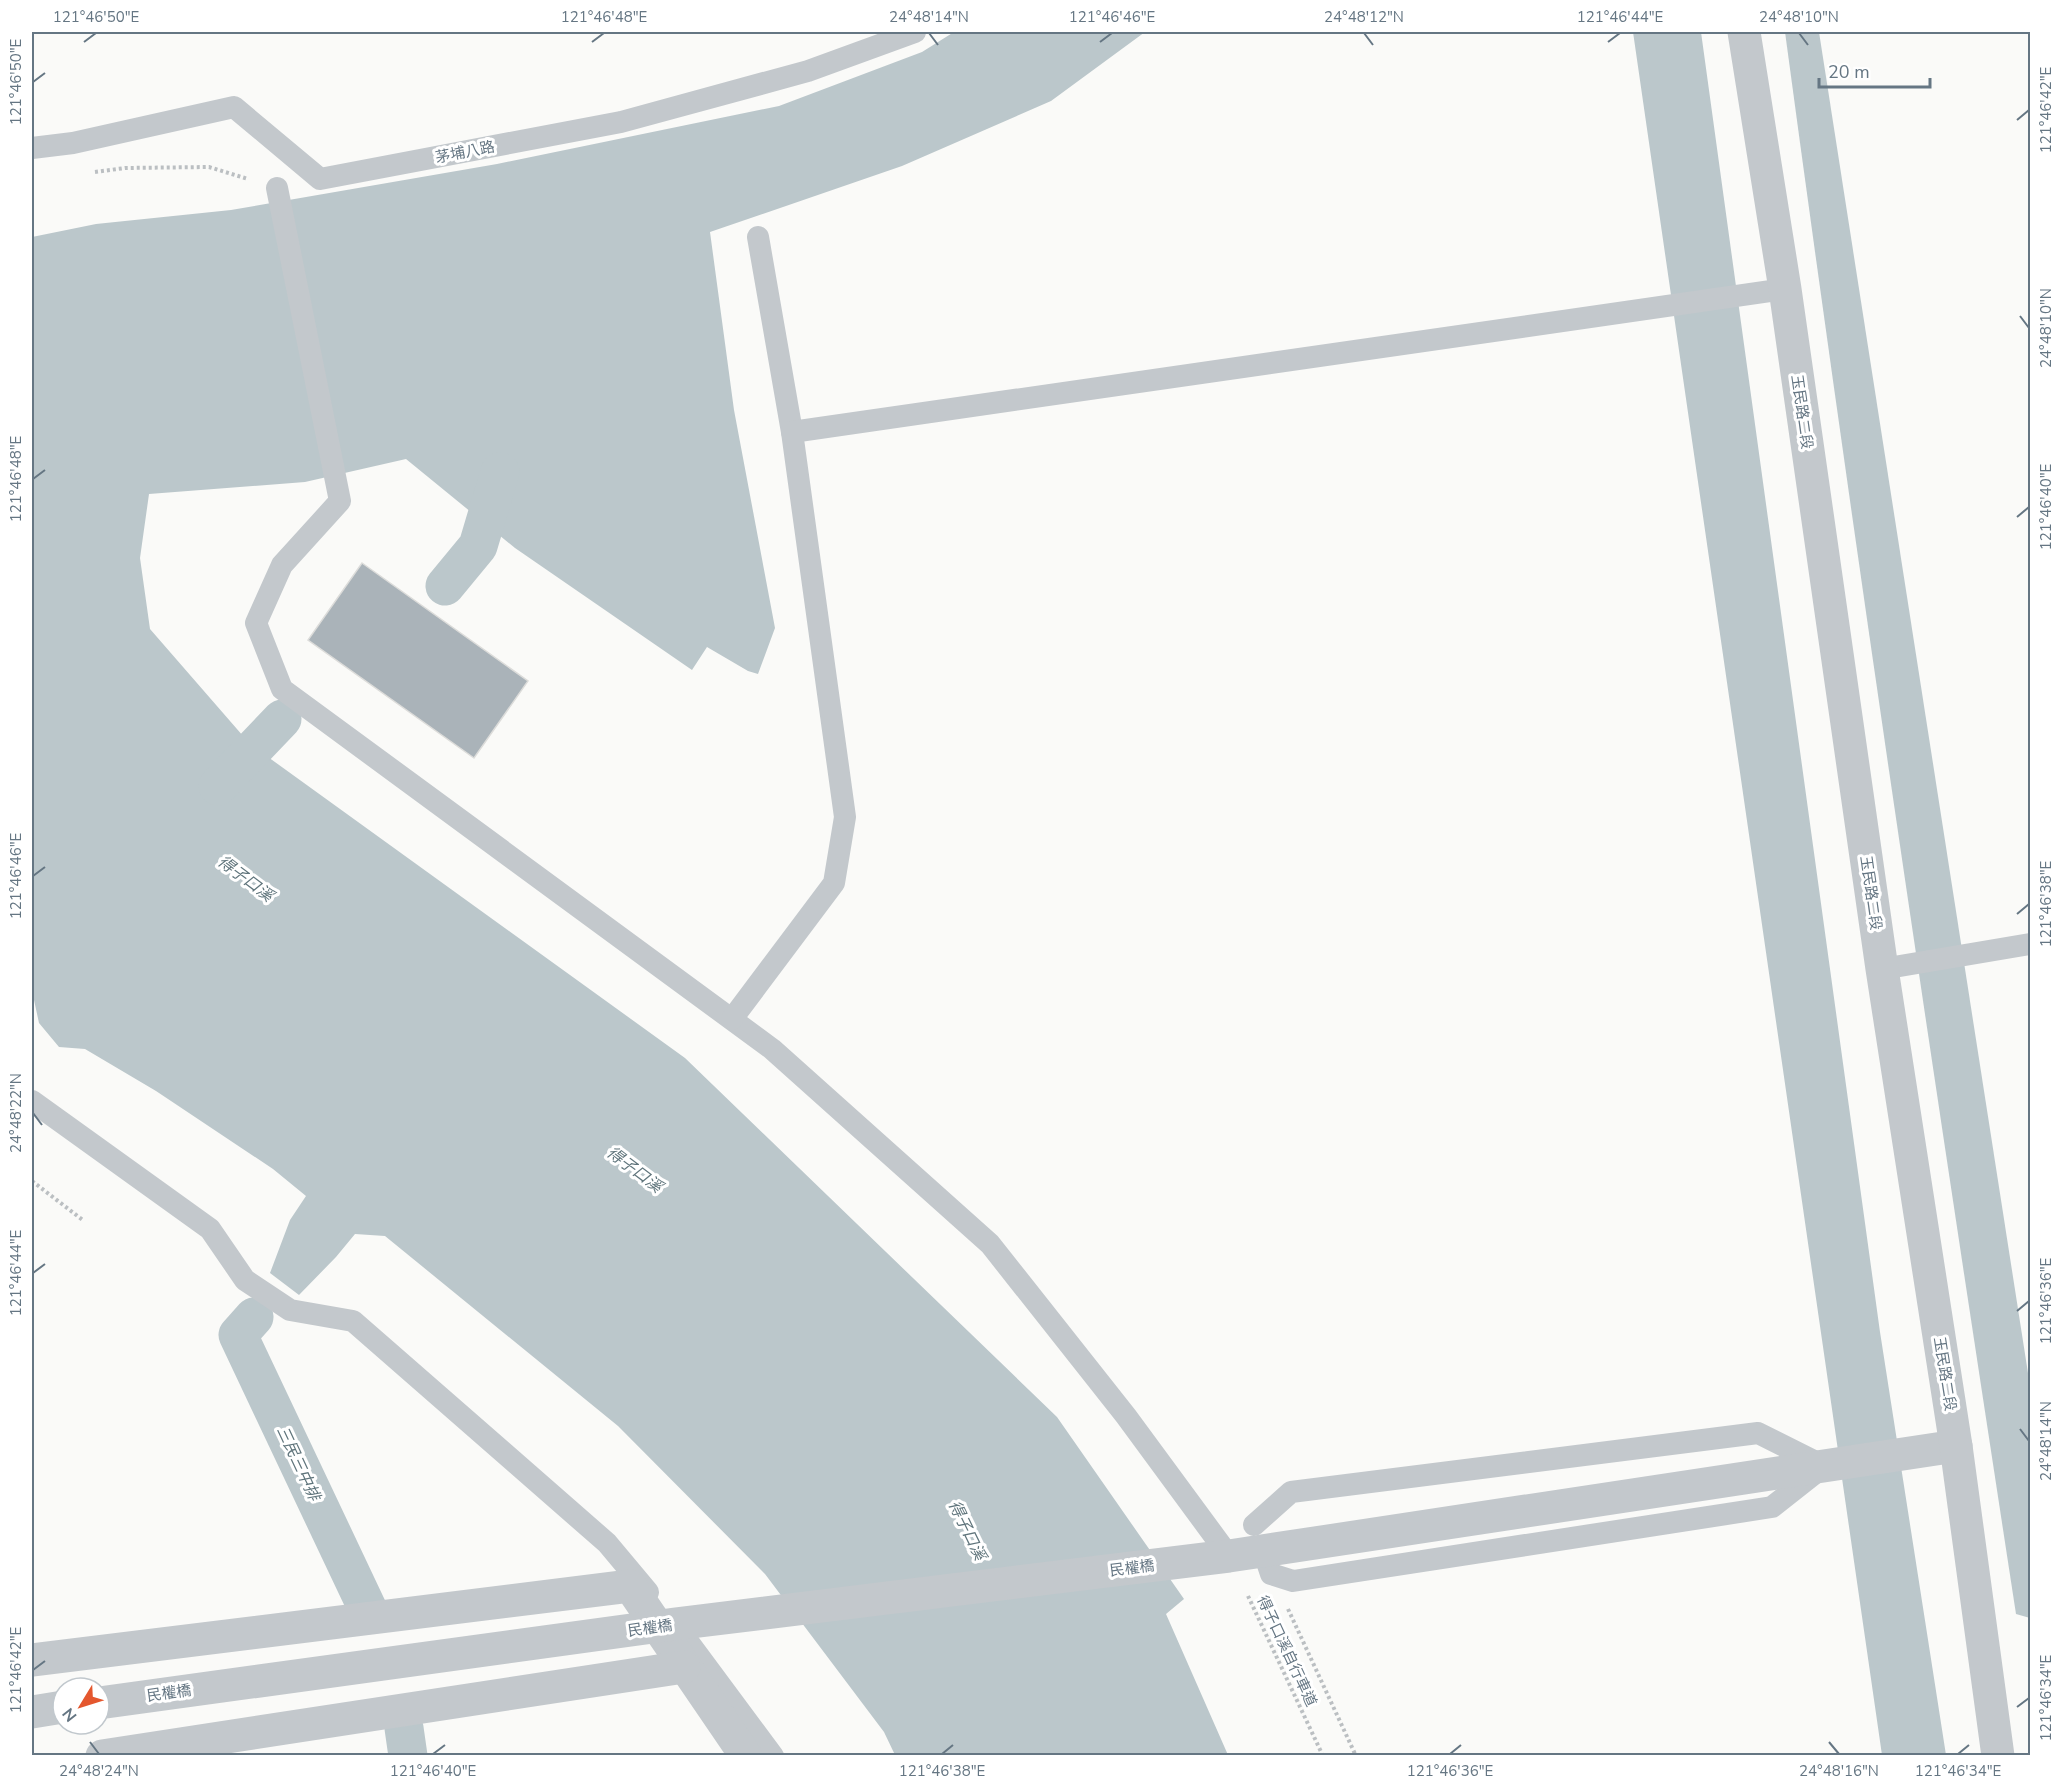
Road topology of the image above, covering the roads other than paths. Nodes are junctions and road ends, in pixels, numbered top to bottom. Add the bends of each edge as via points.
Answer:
1 (915, 32) edge
2 (1744, 32) edge
3 (32, 148) edge
4 (277, 188) road end
5 (758, 237) dead end
6 (1785, 289) junction
7 (792, 432) junction
8 (2031, 944) edge
9 (1882, 969) junction
10 (732, 1019) junction
11 (32, 1101) edge
12 (1956, 1446) junction
13 (1824, 1466) junction
14 (1254, 1525) dead end
15 (1215, 1558) junction
16 (1270, 1570) road end
17 (675, 1624) junction
18 (32, 1660) edge
19 (684, 1667) junction
20 (111, 1700) edge
21 (51, 1709) edge
22 (32, 1712) edge
23 (102, 1755) edge
24 (746, 1755) edge
25 (773, 1755) edge
26 (1998, 1755) edge

1 - 3 lane, 茅埔八路 via 808,71 621,122 320,179 234,107 73,143
2 - 6 street, 玉民路二段
4 - 10 lane via 340,501 282,565 256,623 282,689
5 - 7 lane
6 - 7 lane
6 - 9 street, 玉民路二段
7 - 10 lane via 845,817 834,883
8 - 9 lane
9 - 12 street, 玉民路二段
10 - 15 lane via 772,1048 990,1244 1126,1416
11 - 17 lane via 210,1228 245,1280 290,1310 353,1321 607,1543
12 - 13 street, 民權橋
12 - 26 street, 玉民路二段
13 - 14 lane via 1758,1433 1291,1492
13 - 15 street, 民權橋
13 - 16 lane via 1772,1507 1293,1581
15 - 17 street, 民權橋
17 - 20 street, 民權橋
17 - 25 lane
18 - 19 street via 630,1586
19 - 23 street
19 - 24 street
21 - 22 street

